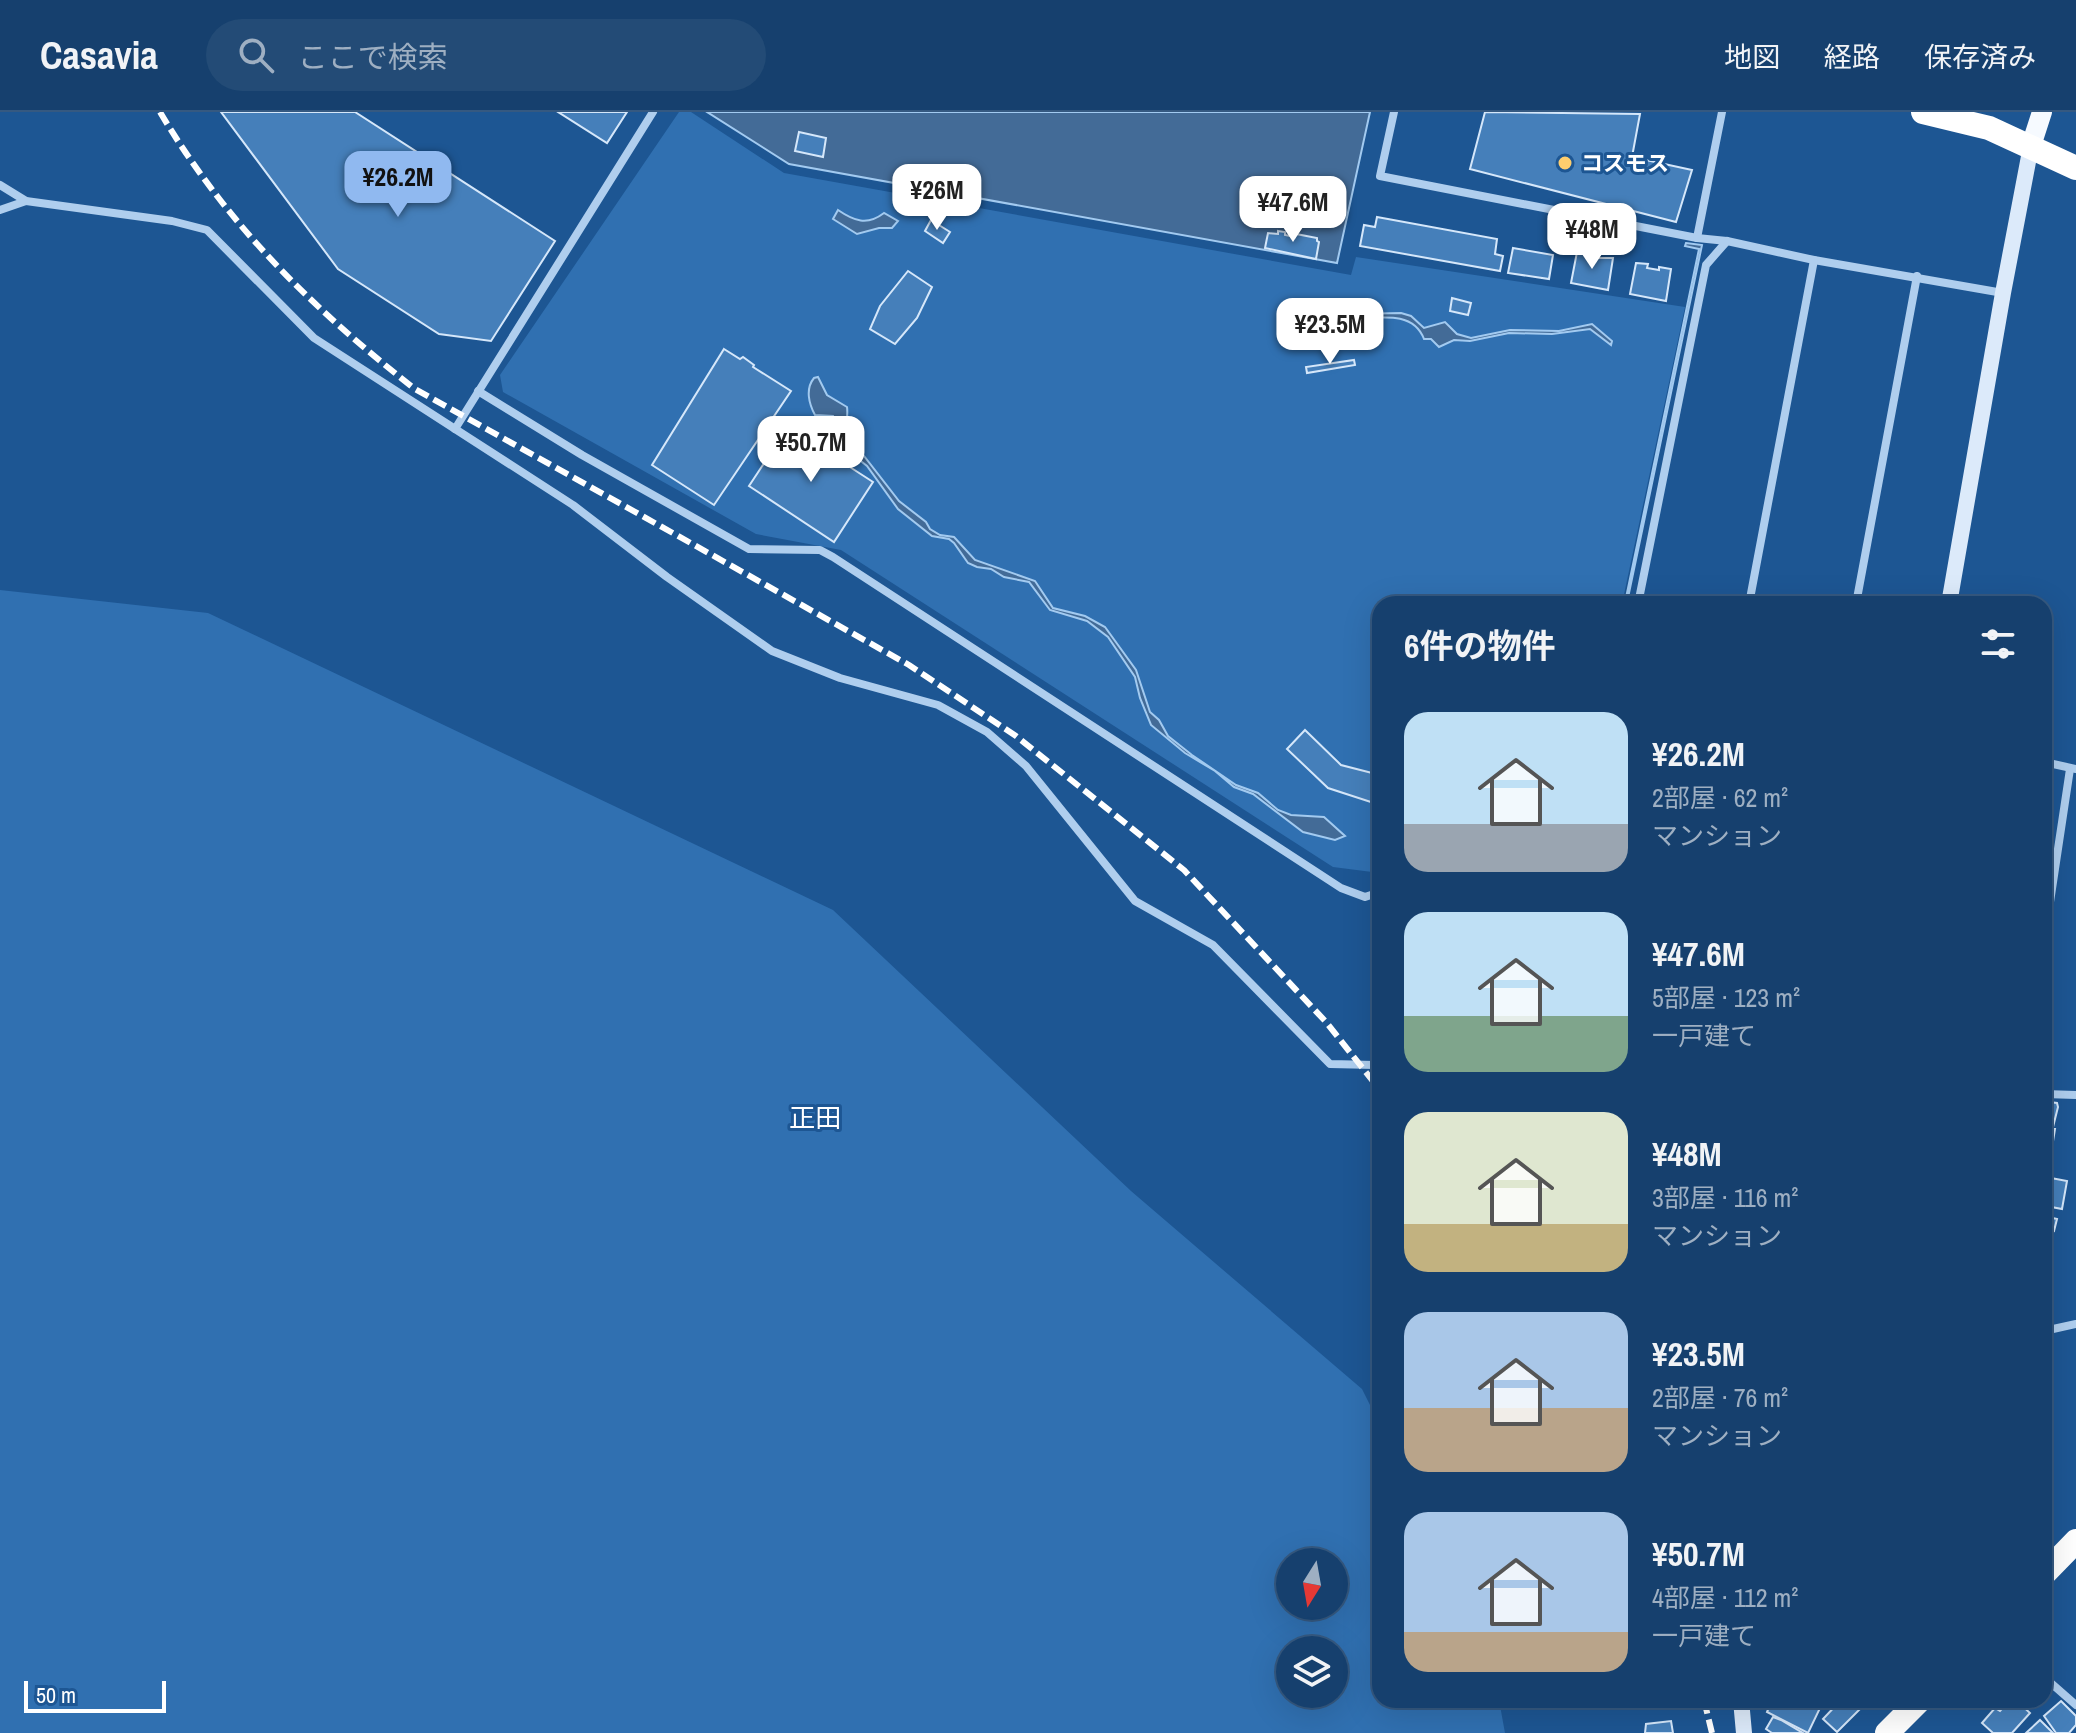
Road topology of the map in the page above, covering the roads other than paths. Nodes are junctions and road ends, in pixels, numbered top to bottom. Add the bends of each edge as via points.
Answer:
1 (653, 112) edge
2 (1394, 112) edge
3 (1722, 112) edge
4 (1923, 112) edge
5 (2042, 112) edge
6 (2031, 146) junction
7 (2076, 168) edge
8 (0, 185) edge
9 (26, 201) junction
10 (0, 210) edge
11 (1697, 238) junction
12 (1727, 241) junction
13 (1814, 260) junction
14 (1917, 276) junction
15 (2003, 293) junction
16 (478, 391) junction
17 (455, 429) junction
18 (1640, 596) edge
19 (1751, 596) edge
20 (1857, 596) edge
21 (1950, 596) edge
22 (2052, 764) edge
23 (2073, 769) edge
24 (2052, 894) edge
25 (1372, 895) edge
26 (1372, 1065) edge
27 (2052, 1094) edge
28 (2076, 1095) edge
29 (2076, 1324) edge
30 (2052, 1329) edge
31 (2076, 1541) edge
32 (2052, 1566) edge
33 (2052, 1684) edge
34 (2076, 1705) edge
35 (1742, 1708) edge
36 (1912, 1708) edge
37 (1744, 1733) edge
38 (1887, 1733) edge

1 - 16 street
2 - 11 street via 1380,176
3 - 11 street
4 - 6 highway via 1989,128
5 - 6 main road
6 - 7 highway
6 - 15 street
8 - 9 street
9 - 10 street
9 - 17 street via 207,230 314,338
11 - 12 street
12 - 13 street
12 - 18 street via 1706,265
13 - 14 street
13 - 19 street
14 - 15 street
14 - 20 street
15 - 21 street
16 - 17 street
16 - 25 street via 749,549 820,550 833,557 1341,888
17 - 26 street via 573,505 772,651 840,678 938,705 987,732 1026,766 1135,901 1213,945 1330,1064
22 - 23 street
23 - 24 street
27 - 28 street
29 - 30 street
31 - 32 highway
33 - 34 street
35 - 37 street
36 - 38 highway

